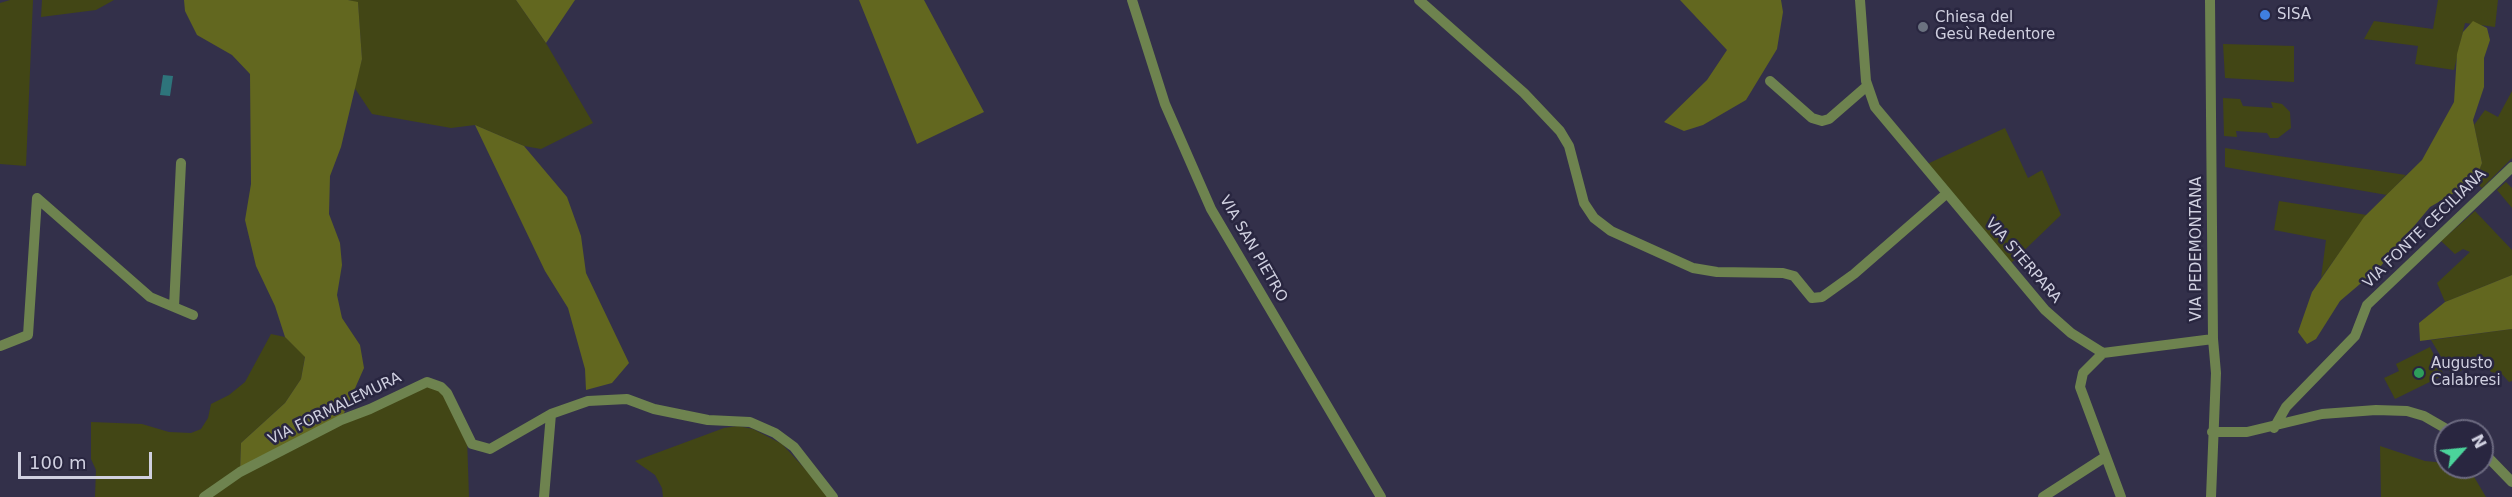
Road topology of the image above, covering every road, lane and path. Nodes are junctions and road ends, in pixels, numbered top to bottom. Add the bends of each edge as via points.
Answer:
1 (1132, 0) edge
2 (1419, 0) edge
3 (1860, 0) edge
4 (2210, 0) edge
5 (1770, 81) dead end
6 (1867, 86) junction
7 (181, 163) dead end
8 (2512, 167) edge
9 (1946, 194) junction
10 (174, 308) junction
11 (193, 315) dead end
12 (2213, 339) junction
13 (0, 346) edge
14 (2103, 353) junction
15 (551, 414) junction
16 (2434, 422) edge
17 (2274, 428) junction
18 (2212, 432) junction
19 (2105, 457) junction
20 (2494, 463) edge
21 (2512, 482) edge
22 (204, 497) edge
23 (544, 497) edge
24 (833, 497) edge
25 (1381, 497) edge
26 (2043, 497) edge
27 (2121, 497) edge
28 (2211, 497) edge

1 - 25 street, VIA SAN PIETRO via 1165,104 1211,209
2 - 9 street via 1560,130 1569,146 1584,203 1594,218 1611,231 1692,268 1784,273 1794,276 1812,298 1822,297
3 - 6 street, VIA STERPARA
4 - 12 street, VIA PEDEMONTANA
5 - 6 street via 1814,119 1822,121
6 - 9 street, VIA STERPARA via 1882,117
7 - 10 street
8 - 17 street, VIA FONTE CECILIANA via 2367,305 2355,336 2286,407
9 - 14 street, VIA STERPARA via 2039,305 2071,333
10 - 11 street
10 - 13 street via 150,297 37,198 28,335
12 - 14 street
12 - 18 street, VIA PEDEMONTANA via 2216,373
14 - 19 street via 2083,373 2079,383
15 - 22 street, VIA FORMALEMURA via 490,449 477,447 467,437 447,393 433,383 422,383 240,472
15 - 23 street
15 - 24 street, VIA FORMALEMURA via 588,401 627,399 708,420 750,422 794,447
16 - 17 street via 2407,411 2376,410 2322,414
17 - 18 street
18 - 28 street, VIA PEDEMONTANA
19 - 26 street
19 - 27 street
20 - 21 street

